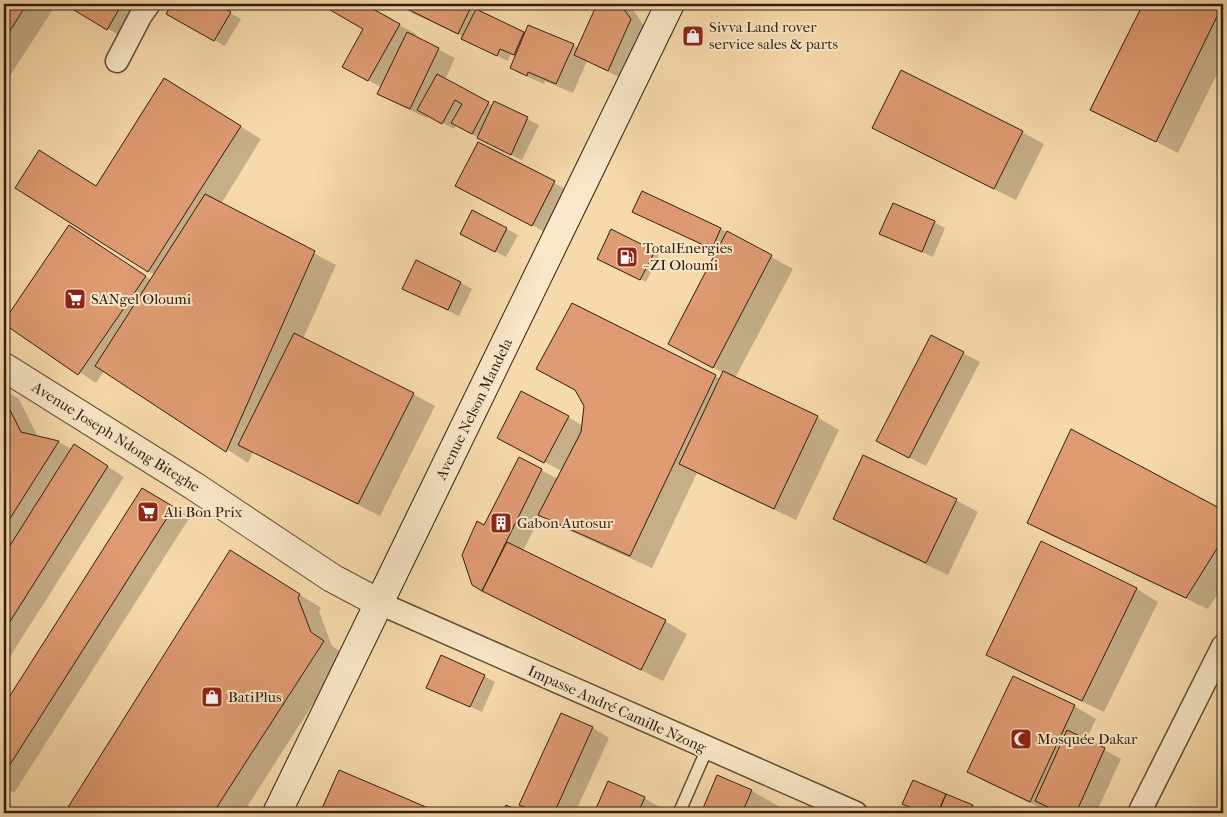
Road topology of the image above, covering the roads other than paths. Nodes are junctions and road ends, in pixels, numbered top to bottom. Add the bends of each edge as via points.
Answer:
1 (149, 4) edge
2 (670, 4) edge
3 (117, 61) dead end
4 (4, 367) edge
5 (379, 603) junction
6 (1223, 646) edge
7 (707, 749) junction
8 (277, 813) edge
9 (679, 813) edge
10 (856, 813) edge
11 (1140, 813) edge

1 - 3 street
2 - 5 main road, Avenue Nelson Mandela
4 - 5 main road, Avenue Joseph Ndong Biteghe via 194,486 332,578
5 - 7 street, Impasse André Camille Nzong
5 - 8 main road, Avenue Nelson Mandela
6 - 11 street
7 - 9 lane
7 - 10 street, Impasse André Camille Nzong

